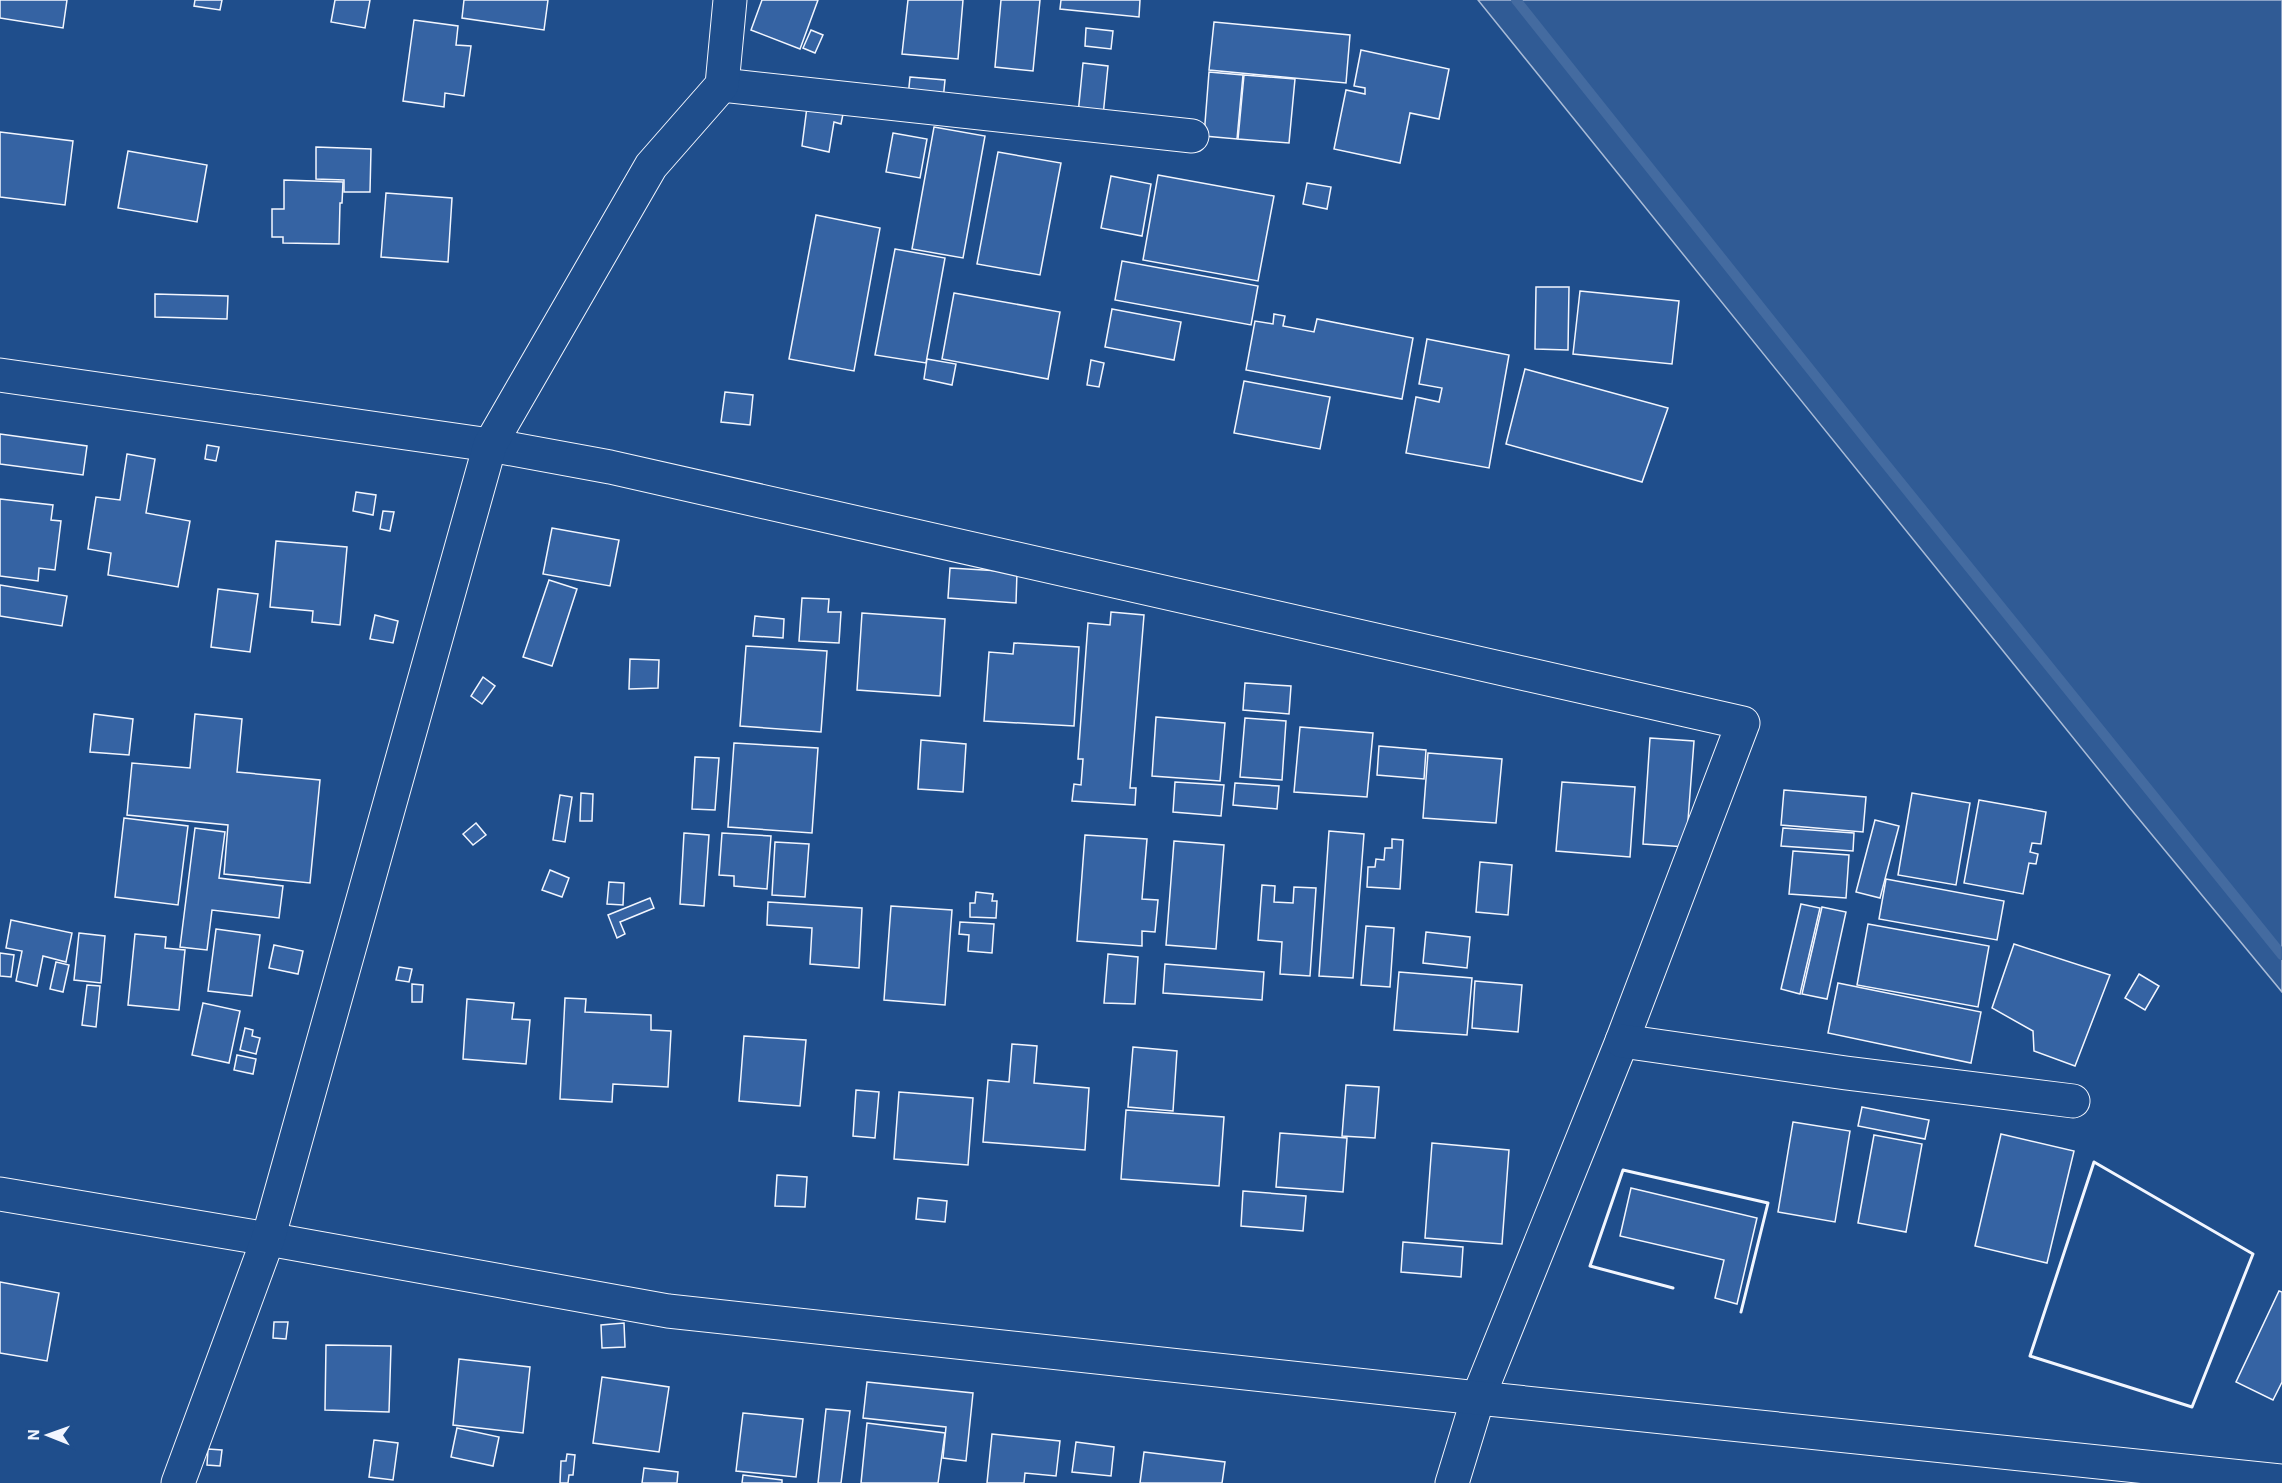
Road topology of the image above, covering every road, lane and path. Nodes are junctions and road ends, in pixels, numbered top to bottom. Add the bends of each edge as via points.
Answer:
1 (730, 0) edge
2 (722, 85) junction
3 (1192, 136) dead end
4 (0, 375) edge
5 (490, 445) junction
6 (1622, 1041) junction
7 (2073, 1101) dead end
8 (0, 1194) edge
9 (268, 1239) junction
10 (1478, 1398) junction
11 (2282, 1481) edge
12 (178, 1483) edge
13 (1452, 1483) edge

1 - 2 street
2 - 3 street
2 - 5 street via 651,166
4 - 5 street
5 - 6 street via 664,478 1743,723
5 - 9 street
6 - 7 street
6 - 10 street
8 - 9 street
9 - 10 street via 668,1311
9 - 12 street
10 - 11 street
10 - 13 street

